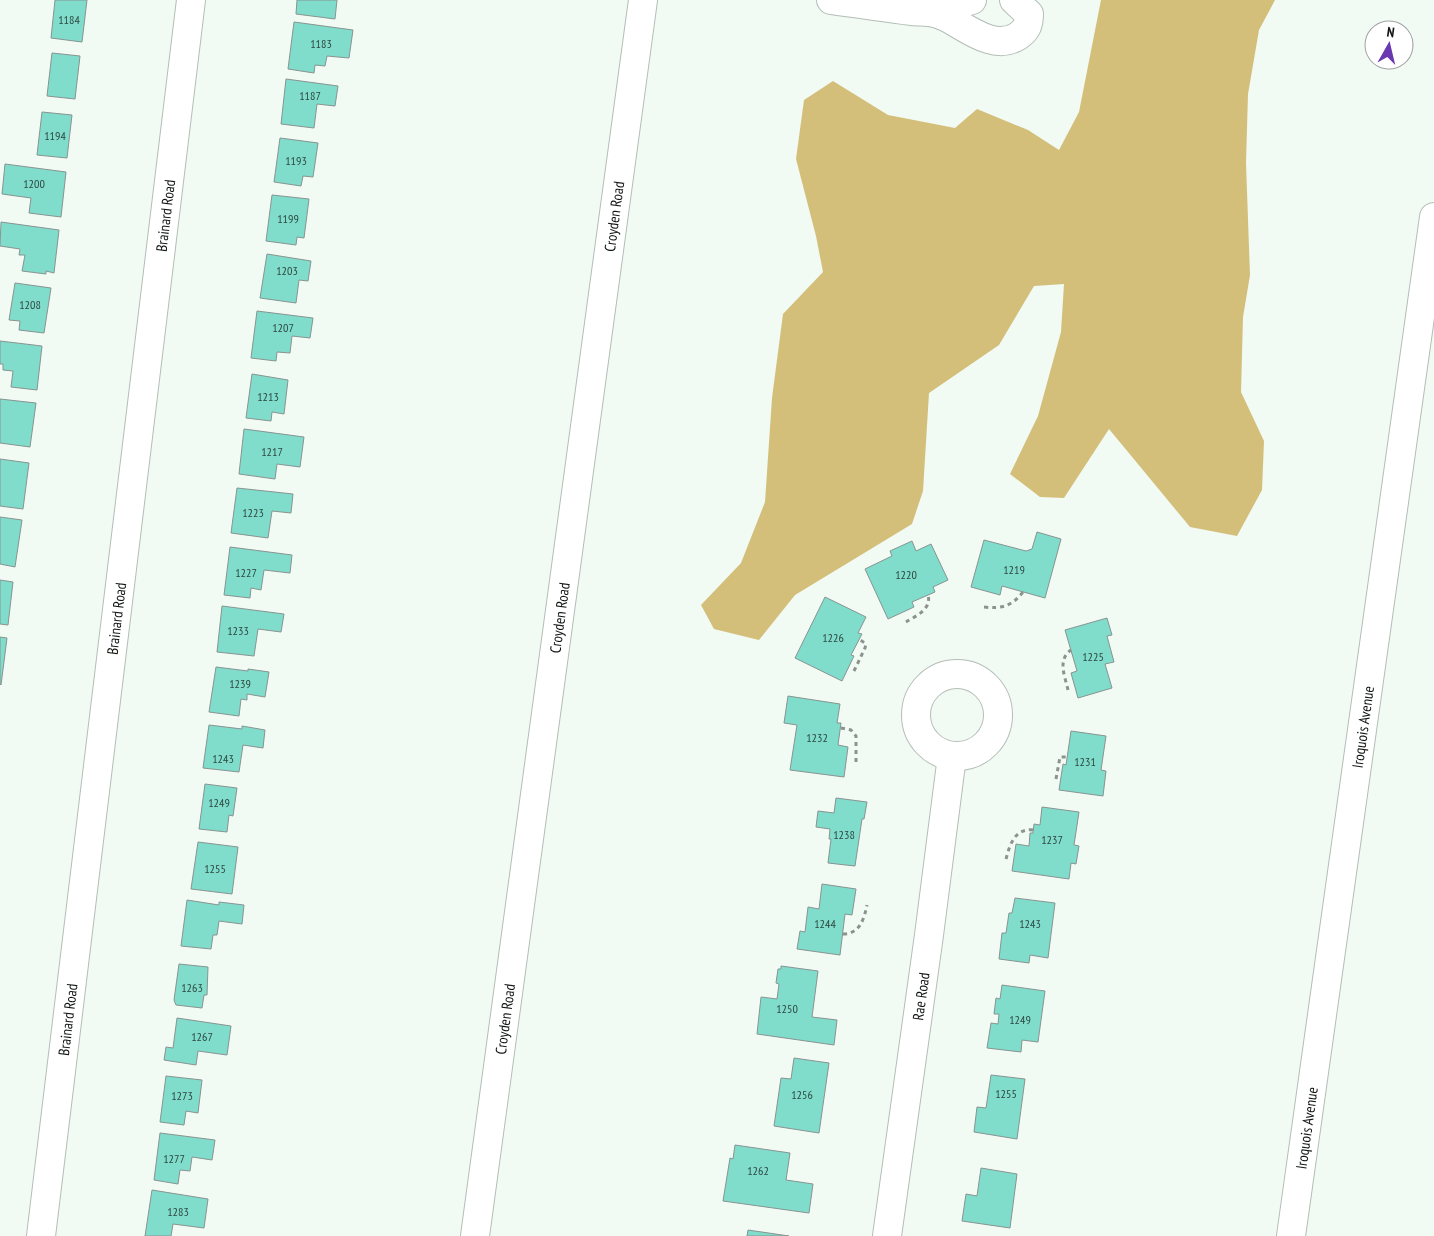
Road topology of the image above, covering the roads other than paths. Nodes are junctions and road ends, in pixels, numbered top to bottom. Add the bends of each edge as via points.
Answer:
1 (192, 0) edge
2 (643, 0) edge
3 (831, 0) edge
4 (972, 0) edge
5 (1014, 0) edge
6 (940, 14) junction
7 (1434, 218) edge
8 (952, 756) dead end
9 (41, 1236) edge
10 (474, 1236) edge
11 (887, 1236) edge
12 (1291, 1236) edge

1 - 9 street, Brainard Road
2 - 10 street, Croyden Road
3 - 6 street
4 - 6 street
5 - 6 street via 1029,14 1029,23 1016,37 1006,40 972,33
7 - 12 street, Iroquois Avenue
8 - 11 street, Rae Road

